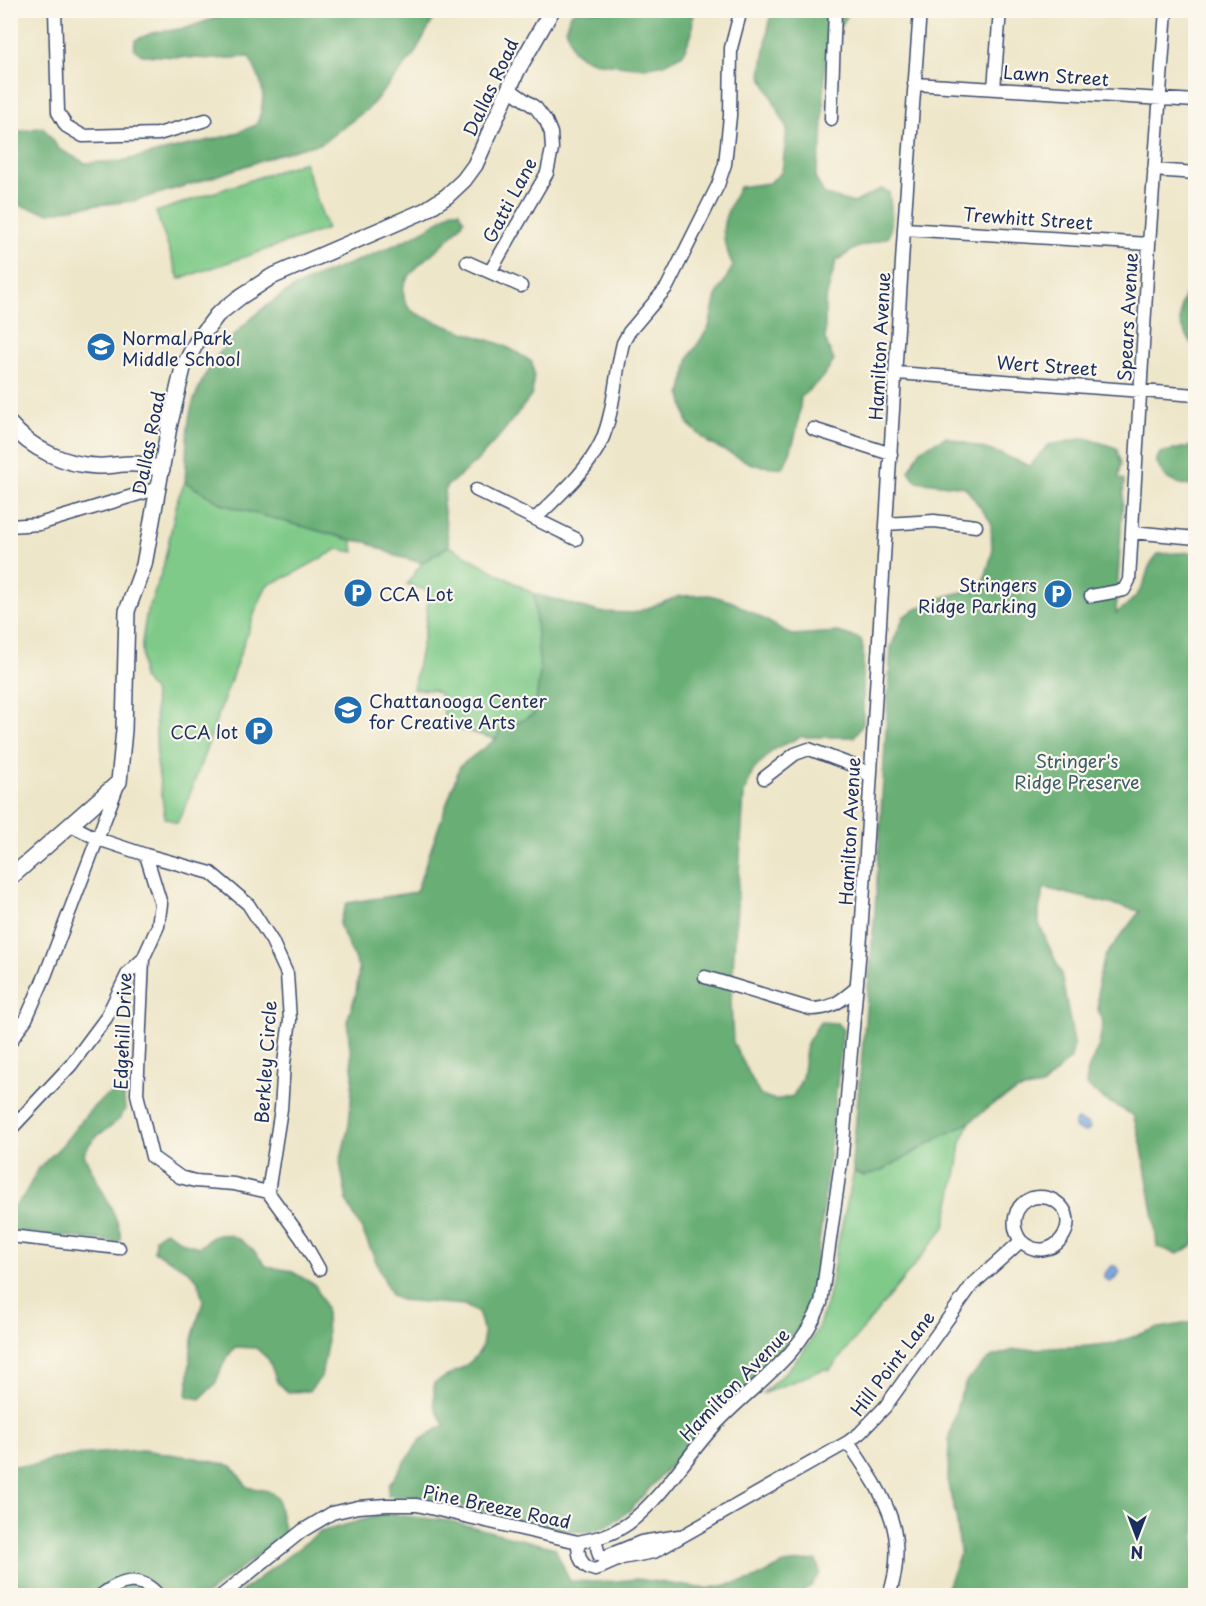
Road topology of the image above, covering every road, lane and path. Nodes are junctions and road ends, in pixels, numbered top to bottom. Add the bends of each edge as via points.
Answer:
1 (56, 10) edge
2 (552, 10) edge
3 (741, 10) edge
4 (835, 10) edge
5 (920, 10) edge
6 (1000, 10) edge
7 (1166, 10) edge
8 (914, 84) junction
9 (509, 89) junction
10 (994, 89) junction
11 (1160, 99) junction
12 (1196, 101) edge
13 (831, 119) dead end
14 (206, 120) dead end
15 (1154, 170) junction
16 (1196, 173) edge
17 (904, 229) junction
18 (1149, 244) junction
19 (467, 262) dead end
20 (490, 272) junction
21 (521, 286) dead end
22 (897, 373) junction
23 (1141, 390) junction
24 (1196, 395) edge
25 (10, 424) edge
26 (813, 429) dead end
27 (891, 454) junction
28 (162, 469) junction
29 (159, 488) junction
30 (476, 489) dead end
31 (535, 519) junction
32 (886, 524) junction
33 (10, 526) edge
34 (976, 526) dead end
35 (1132, 532) junction
36 (1196, 538) edge
37 (576, 539) dead end
38 (1091, 596) dead end
39 (870, 777) junction
40 (764, 778) dead end
41 (119, 782) junction
42 (71, 825) junction
43 (98, 839) junction
44 (146, 855) junction
45 (10, 878) edge
46 (143, 959) junction
47 (705, 977) dead end
48 (855, 989) junction
49 (10, 1042) edge
50 (10, 1130) edge
51 (268, 1192) junction
52 (10, 1236) edge
53 (1021, 1241) junction
54 (119, 1248) dead end
55 (319, 1269) dead end
56 (848, 1442) junction
57 (595, 1539) junction
58 (578, 1542) junction
59 (624, 1553) junction
60 (100, 1596) edge
61 (159, 1596) edge
62 (221, 1596) edge
63 (889, 1596) edge

1 - 14 street via 58,112 66,126 83,136 158,134
2 - 9 street, Dallas Road
3 - 31 street via 731,48 728,135 718,185 667,287 622,343 602,441 573,483
4 - 13 street
5 - 8 street, Hamilton Avenue
6 - 10 street
7 - 11 street, Spears Avenue
8 - 10 street, Lawn Street
8 - 17 street, Hamilton Avenue
9 - 20 street, Gatti Lane via 536,108 546,121 552,149 547,173
9 - 28 street, Dallas Road via 475,165 447,196 424,211 271,277 218,315 183,368
10 - 11 street, Lawn Street
11 - 12 street, Lawn Street
11 - 15 street, Spears Avenue
15 - 16 street
15 - 18 street, Spears Avenue
17 - 18 street, Trewhitt Street
17 - 22 street, Hamilton Avenue
18 - 23 street, Spears Avenue
19 - 20 street, Gatti Lane
20 - 21 street, Gatti Lane
22 - 23 street, Wert Street
22 - 27 street, Hamilton Avenue
23 - 24 street, Wert Street
23 - 35 street, Spears Avenue
25 - 28 street via 46,453 71,463 134,464
26 - 27 street
27 - 32 street, Hamilton Avenue
28 - 29 street, Dallas Road
29 - 33 street via 39,524
29 - 41 street, Dallas Road via 144,565 127,611
30 - 31 street
31 - 37 street
32 - 34 street via 934,521
32 - 39 street, Hamilton Avenue
35 - 36 street
35 - 38 street, Spears Avenue via 1129,580 1124,590
39 - 40 street via 857,767 809,748
39 - 48 street, Hamilton Avenue
41 - 42 street
41 - 43 street, Dallas Road
42 - 43 street, Berkley Circle
42 - 45 street
43 - 44 street, Berkley Circle
43 - 49 street, Dallas Road via 45,976 26,1019
44 - 46 street via 161,904 158,926
44 - 51 street, Berkley Circle via 211,873 241,898 272,941 287,974 290,1020
46 - 50 street via 128,973 106,1018 71,1065
46 - 51 street, Edgehill Drive via 137,1094 152,1157 180,1177
47 - 48 street via 812,1009 835,1005
48 - 57 street, Hamilton Avenue via 842,1155 816,1316 791,1355 717,1423 648,1505 628,1523
51 - 55 street
52 - 54 street
53 - 53 street via 1014,1225 1021,1205 1039,1197 1058,1203 1067,1222 1059,1242 1040,1250
53 - 56 street, Hill Point Lane via 972,1285 885,1407
56 - 59 street, Hill Point Lane via 679,1536
56 - 63 street via 885,1499 896,1535 894,1582
57 - 58 street, Hamilton Avenue
57 - 59 street, Hill Point Lane via 597,1551 604,1557
58 - 59 street, Hill Point Lane via 578,1556 590,1569 595,1570
58 - 62 street, Pine Breeze Road via 417,1505 358,1508 332,1514 302,1531
60 - 61 street via 120,1583 138,1581

